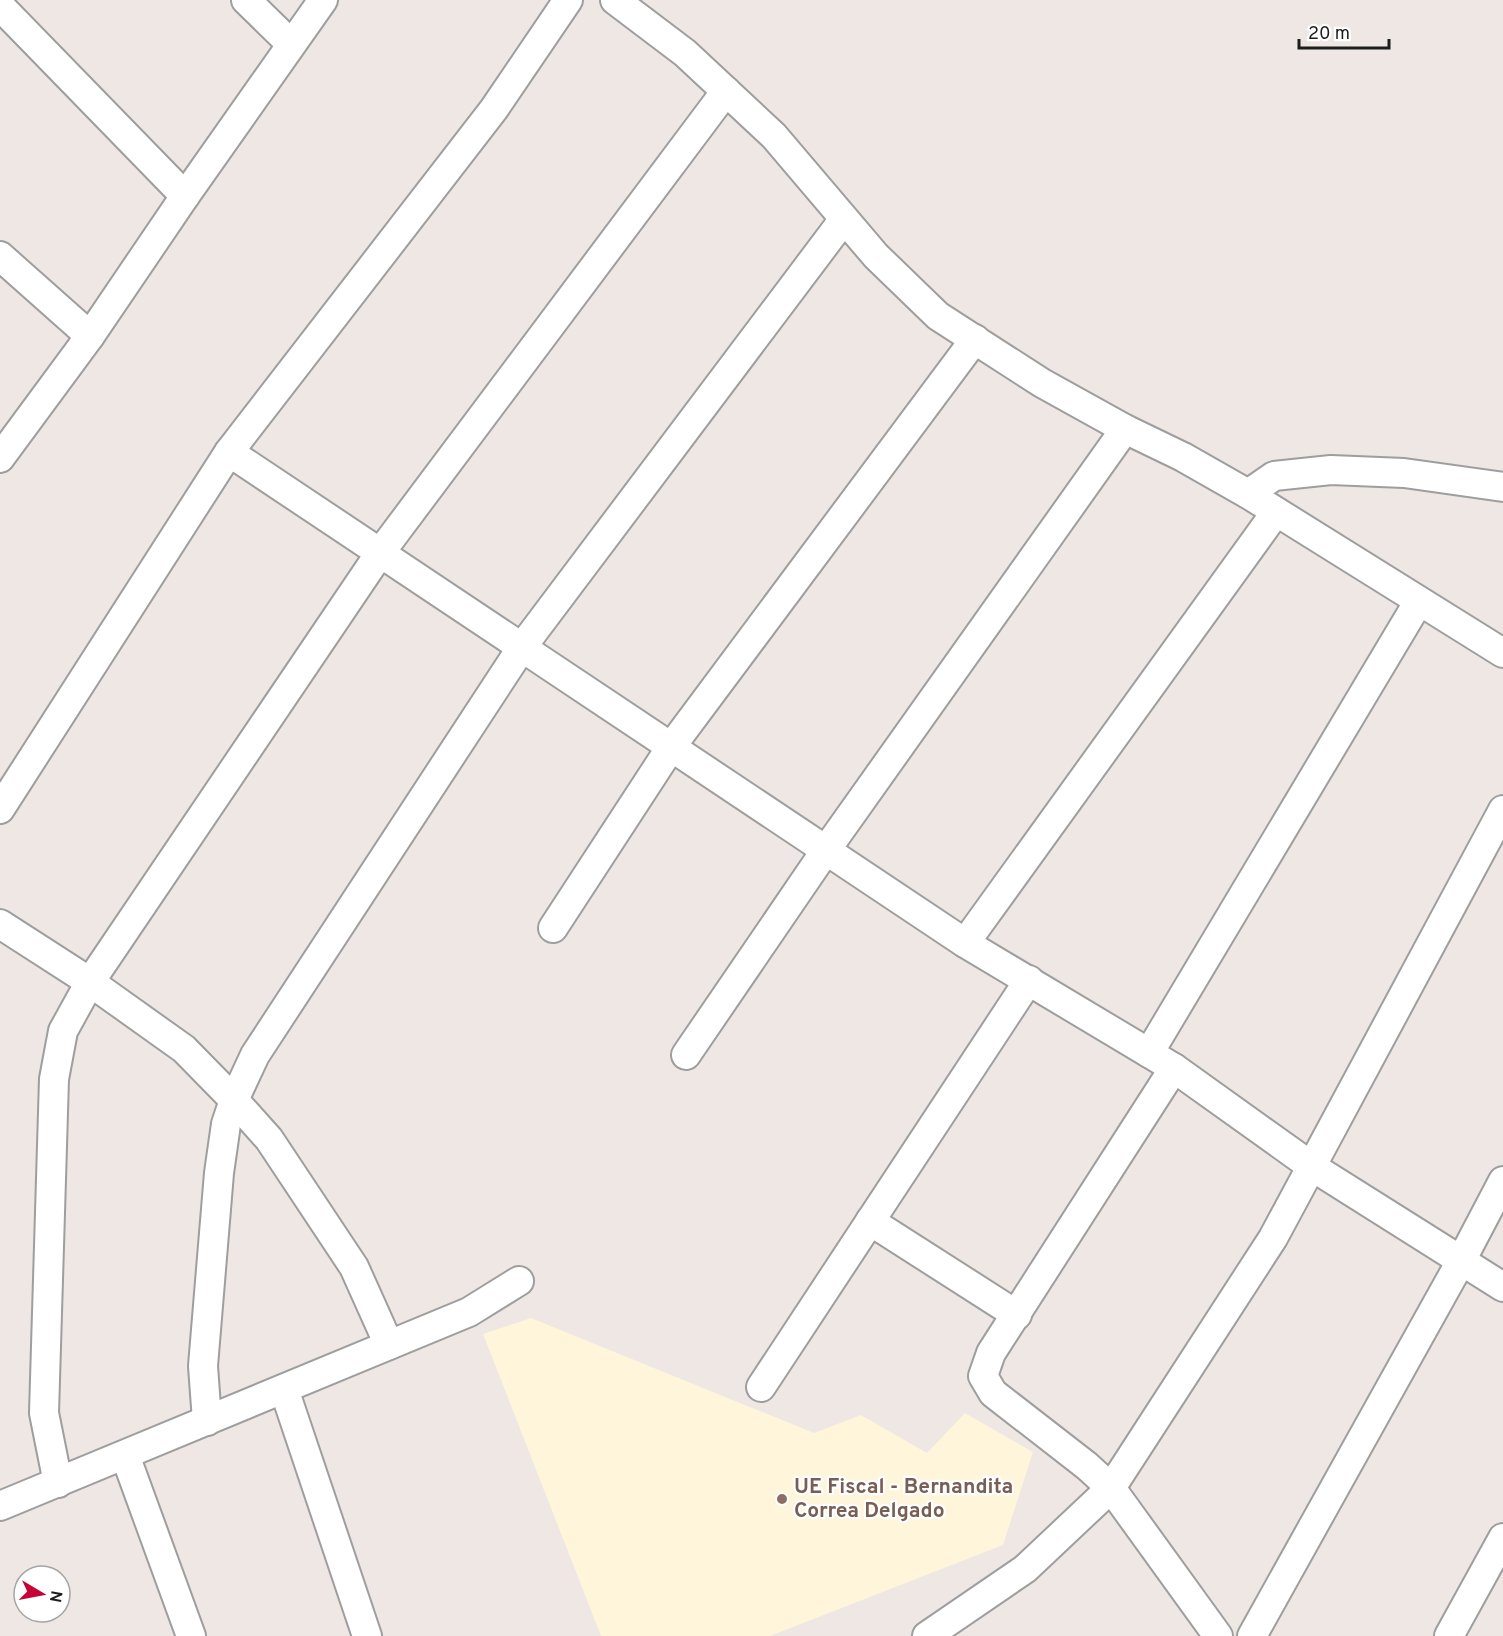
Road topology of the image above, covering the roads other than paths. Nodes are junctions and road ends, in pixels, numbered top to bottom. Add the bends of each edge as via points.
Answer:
1 (246, 0) edge
2 (323, 0) edge
3 (568, 0) edge
4 (615, 0) edge
5 (0, 6) edge
6 (291, 44) junction
7 (726, 91) junction
8 (185, 196) junction
9 (844, 219) junction
10 (0, 256) edge
11 (90, 336) junction
12 (975, 339) junction
13 (1125, 429) junction
14 (229, 452) junction
15 (0, 458) edge
16 (1503, 487) edge
17 (1248, 494) junction
18 (1276, 512) junction
19 (380, 553) junction
20 (1419, 601) junction
21 (522, 647) junction
22 (1503, 653) edge
23 (671, 747) junction
24 (0, 809) edge
25 (1503, 810) edge
26 (826, 850) junction
27 (0, 924) edge
28 (553, 928) dead end
29 (965, 943) junction
30 (1029, 980) junction
31 (90, 982) junction
32 (1149, 1053) junction
33 (686, 1055) dead end
34 (1174, 1068) junction
35 (234, 1100) junction
36 (1311, 1167) junction
37 (1503, 1180) edge
38 (870, 1221) junction
39 (1461, 1261) junction
40 (519, 1281) dead end
41 (1503, 1287) edge
42 (1017, 1315) junction
43 (389, 1346) junction
44 (761, 1387) dead end
45 (284, 1389) junction
46 (207, 1421) junction
47 (125, 1455) junction
48 (58, 1483) junction
49 (1111, 1488) junction
50 (0, 1506) edge
51 (1503, 1538) edge
52 (191, 1636) edge
53 (367, 1636) edge
54 (927, 1636) edge
55 (1218, 1636) edge
56 (1252, 1636) edge
57 (1449, 1636) edge

1 - 6 street
2 - 6 street
3 - 14 street via 494,109
4 - 7 street via 685,53
5 - 8 street
6 - 8 street
7 - 9 street via 774,136
7 - 19 street
8 - 11 street
9 - 12 street via 938,316
9 - 21 street
10 - 11 street
11 - 15 street
12 - 13 street via 1042,383
12 - 23 street
13 - 17 street
13 - 26 street
14 - 19 street
14 - 24 street
16 - 17 street via 1404,473 1331,470 1274,476
17 - 18 street
18 - 20 street
18 - 29 street
19 - 21 street
19 - 31 street
20 - 22 street
20 - 32 street
21 - 23 street
21 - 35 street via 255,1055
23 - 26 street
23 - 28 street
25 - 36 street
26 - 29 street
26 - 33 street
27 - 31 street
29 - 30 street
30 - 32 street
30 - 38 street
31 - 35 street via 184,1049
31 - 48 street via 63,1031 54,1079 44,1413
32 - 34 street
34 - 36 street
34 - 42 street
35 - 43 street via 269,1138 354,1267
35 - 46 street via 225,1124 208,1298 203,1366
36 - 39 street
36 - 49 street via 1273,1238
37 - 39 street
38 - 42 street
38 - 44 street
39 - 41 street
39 - 56 street
40 - 43 street via 469,1312
42 - 49 street via 991,1353 984,1376 993,1393
43 - 45 street
45 - 46 street
45 - 53 street
46 - 47 street
47 - 48 street
47 - 52 street
48 - 50 street
49 - 54 street via 1025,1569
49 - 55 street
51 - 57 street

